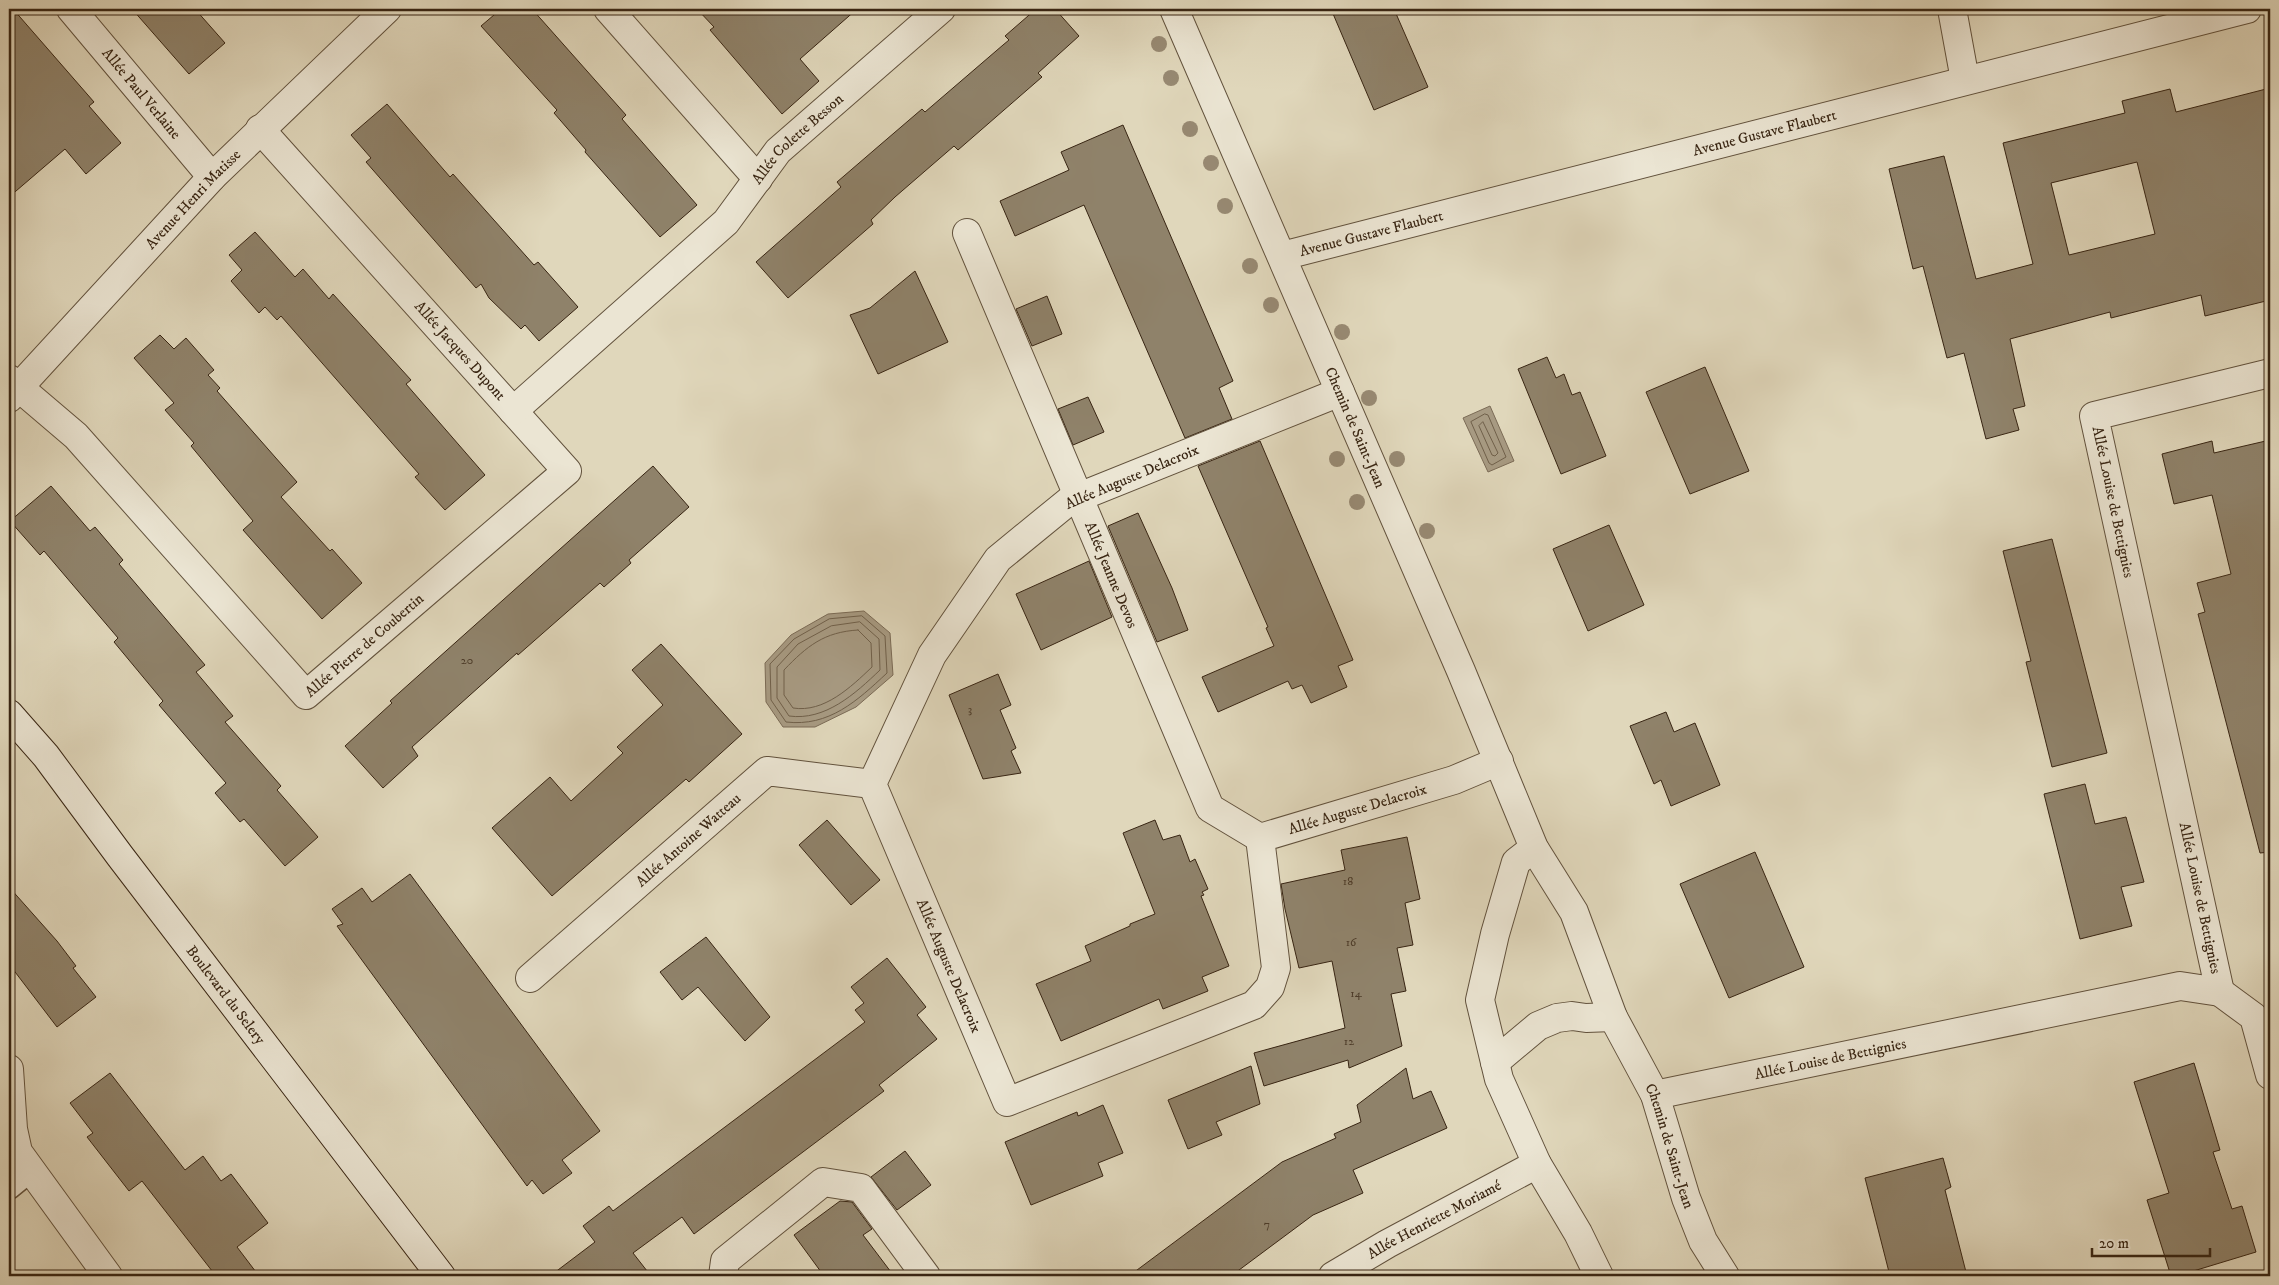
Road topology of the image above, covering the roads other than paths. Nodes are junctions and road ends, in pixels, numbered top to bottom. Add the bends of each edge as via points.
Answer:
1 (71, 9) edge
2 (387, 9) edge
3 (608, 9) edge
4 (941, 9) edge
5 (1174, 9) edge
6 (1952, 9) edge
7 (2247, 9) edge
8 (1965, 80) junction
9 (260, 129) junction
10 (212, 177) junction
11 (758, 179) junction
12 (966, 233) dead end
13 (1282, 256) junction
14 (2270, 374) edge
15 (12, 388) edge
16 (1340, 392) junction
17 (513, 410) junction
18 (1079, 497) junction
19 (9, 714) edge
20 (1499, 762) junction
21 (872, 784) junction
22 (1260, 838) junction
23 (1534, 848) junction
24 (530, 978) dead end
25 (2220, 992) junction
26 (1613, 1017) junction
27 (1495, 1062) junction
28 (9, 1068) edge
29 (2270, 1075) edge
30 (1655, 1096) junction
31 (1537, 1164) junction
32 (30, 1172) junction
33 (9, 1188) edge
34 (108, 1276) edge
35 (441, 1276) edge
36 (723, 1276) edge
37 (926, 1276) edge
38 (1333, 1276) edge
39 (1599, 1276) edge
40 (1725, 1276) edge

1 - 10 street, Allée Paul Verlaine
2 - 9 street, Avenue Henri Matisse
3 - 11 street, Allée Colette Besson
4 - 11 street, Allée Colette Besson via 778,151
5 - 13 street, Chemin de Saint-Jean
6 - 8 street
7 - 8 street, Avenue Gustave Flaubert
8 - 13 street, Avenue Gustave Flaubert
9 - 10 street, Avenue Henri Matisse
9 - 17 street, Allée Jacques Dupont
10 - 15 street, Avenue Henri Matisse
11 - 17 street, Allée Jacques Dupont via 726,222
12 - 18 street, Allée Jeanne Devos
13 - 16 street, Chemin de Saint-Jean
14 - 25 street, Allée Louise de Bettignies via 2094,416
15 - 17 street, Allée Pierre de Coubertin via 76,436 306,695 567,471
16 - 18 street, Allée Auguste Delacroix
16 - 20 street, Chemin de Saint-Jean
18 - 21 street, Allée Auguste Delacroix via 1069,501 998,558 932,655
18 - 22 street, Allée Jeanne Devos via 1210,808
19 - 35 street, Boulevard du Selery via 46,756
20 - 22 street, Allée Auguste Delacroix via 1454,780
20 - 23 street, Chemin de Saint-Jean
21 - 22 street, Allée Auguste Delacroix via 1007,1102 1254,1005 1270,987 1276,968
21 - 24 street, Allée Antoine Watteau via 767,771
23 - 26 street, Chemin de Saint-Jean via 1574,912
23 - 27 street via 1516,862 1480,1000
25 - 29 street via 2254,1017
25 - 30 street, Allée Louise de Bettignies via 2180,986
26 - 27 street via 1557,1018 1538,1026
26 - 30 street, Chemin de Saint-Jean
27 - 31 street via 1498,1079
28 - 32 street via 18,1152
30 - 40 street, Chemin de Saint-Jean via 1686,1198 1703,1240
31 - 38 street, Allée Henriette Moriamé
31 - 39 street
32 - 33 lane
32 - 34 street
36 - 37 street via 725,1261 823,1182 861,1188

